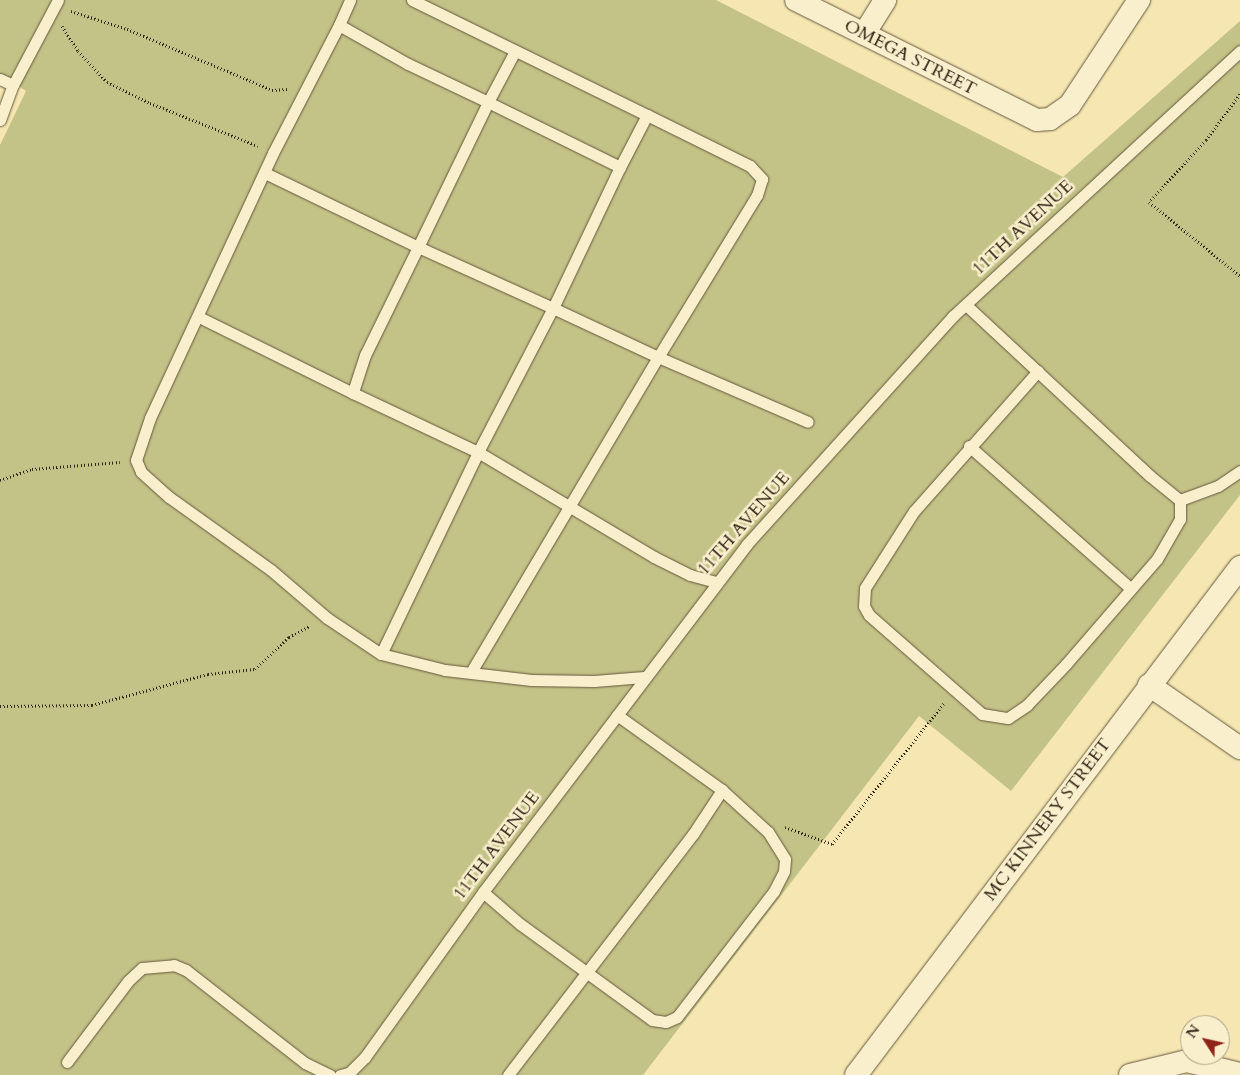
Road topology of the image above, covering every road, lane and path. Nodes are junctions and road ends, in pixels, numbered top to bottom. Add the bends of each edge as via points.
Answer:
1 (58, 0) edge
2 (350, 0) edge
3 (412, 0) edge
4 (796, 0) edge
5 (885, 0) edge
6 (1139, 0) edge
7 (52, 12) junction
8 (339, 25) junction
9 (864, 34) junction
10 (515, 51) junction
11 (1240, 51) edge
12 (0, 80) edge
13 (13, 85) junction
14 (306, 88) junction
15 (1240, 94) edge
16 (488, 102) junction
17 (647, 115) junction
18 (0, 120) edge
19 (273, 153) junction
20 (620, 167) junction
21 (265, 173) junction
22 (418, 247) junction
23 (1240, 276) edge
24 (966, 305) junction
25 (553, 308) junction
26 (199, 317) junction
27 (658, 358) junction
28 (1038, 371) junction
29 (353, 393) junction
30 (808, 422) dead end
31 (969, 446) junction
32 (478, 452) junction
33 (136, 460) junction
34 (1240, 471) edge
35 (0, 480) edge
36 (1180, 500) junction
37 (570, 507) junction
38 (1240, 566) edge
39 (716, 582) junction
40 (1130, 588) junction
41 (327, 618) junction
42 (381, 654) junction
43 (471, 672) junction
44 (644, 677) junction
45 (1149, 685) junction
46 (955, 690) junction
47 (0, 706) edge
48 (617, 715) junction
49 (1240, 748) edge
50 (722, 790) junction
51 (778, 821) dead end
52 (483, 892) junction
53 (587, 973) junction
54 (67, 1062) dead end
55 (1240, 1074) edge
56 (330, 1075) edge
57 (340, 1075) edge
58 (508, 1075) edge
59 (856, 1075) edge
60 (1130, 1075) edge

1 - 7 lane
2 - 8 lane
3 - 10 lane
4 - 9 street, OMEGA STREET
5 - 9 street
6 - 9 street, OMEGA STREET via 1070,105 1050,119 1023,116
7 - 13 lane
7 - 14 path via 74,11 127,29 272,90
7 - 19 path via 78,51 107,82
8 - 14 lane
8 - 16 lane via 408,64
10 - 16 lane
10 - 17 lane
11 - 24 lane, 11TH AVENUE
12 - 13 lane
13 - 18 lane
14 - 19 lane via 286,133
15 - 23 path via 1206,140 1149,202
16 - 20 lane
16 - 22 lane
17 - 20 lane
17 - 27 lane via 750,166 762,179 756,195
19 - 21 lane
20 - 25 lane
21 - 22 lane
21 - 26 lane
22 - 25 lane
22 - 29 lane via 365,355
24 - 28 lane
24 - 39 lane, 11TH AVENUE
25 - 27 lane
25 - 32 lane
26 - 29 lane
26 - 33 lane via 150,418
27 - 30 lane
27 - 37 lane
28 - 31 lane
28 - 36 lane
29 - 32 lane
31 - 40 lane
31 - 46 lane via 914,511 865,588 864,606 869,615
32 - 37 lane
32 - 42 lane
33 - 35 path via 32,469
33 - 41 lane via 150,482 271,570
34 - 36 lane via 1218,486
36 - 40 lane via 1180,519 1173,533 1157,559
37 - 39 lane via 654,557 690,575
37 - 43 lane
38 - 45 street, MC KINNERY STREET
39 - 44 lane, 11TH AVENUE
40 - 46 lane via 1066,664 1027,705 1008,718 982,714
41 - 42 lane
41 - 47 path via 289,637 255,669 208,674 92,705
42 - 43 lane via 445,670
43 - 44 lane via 540,680 594,681
44 - 48 lane, 11TH AVENUE
45 - 49 street
45 - 59 street, MC KINNERY STREET
46 - 51 path via 882,777 832,844 786,828
48 - 50 lane
48 - 52 lane, 11TH AVENUE
50 - 53 lane via 693,834
50 - 53 lane via 768,832 778,846 785,860 784,871 774,891 677,1018 666,1022 652,1020
52 - 53 lane via 520,924
52 - 57 lane, 11TH AVENUE via 370,1050 349,1072
53 - 58 lane
54 - 56 lane via 128,981 142,968 174,964 305,1063
55 - 60 street via 1187,1061

